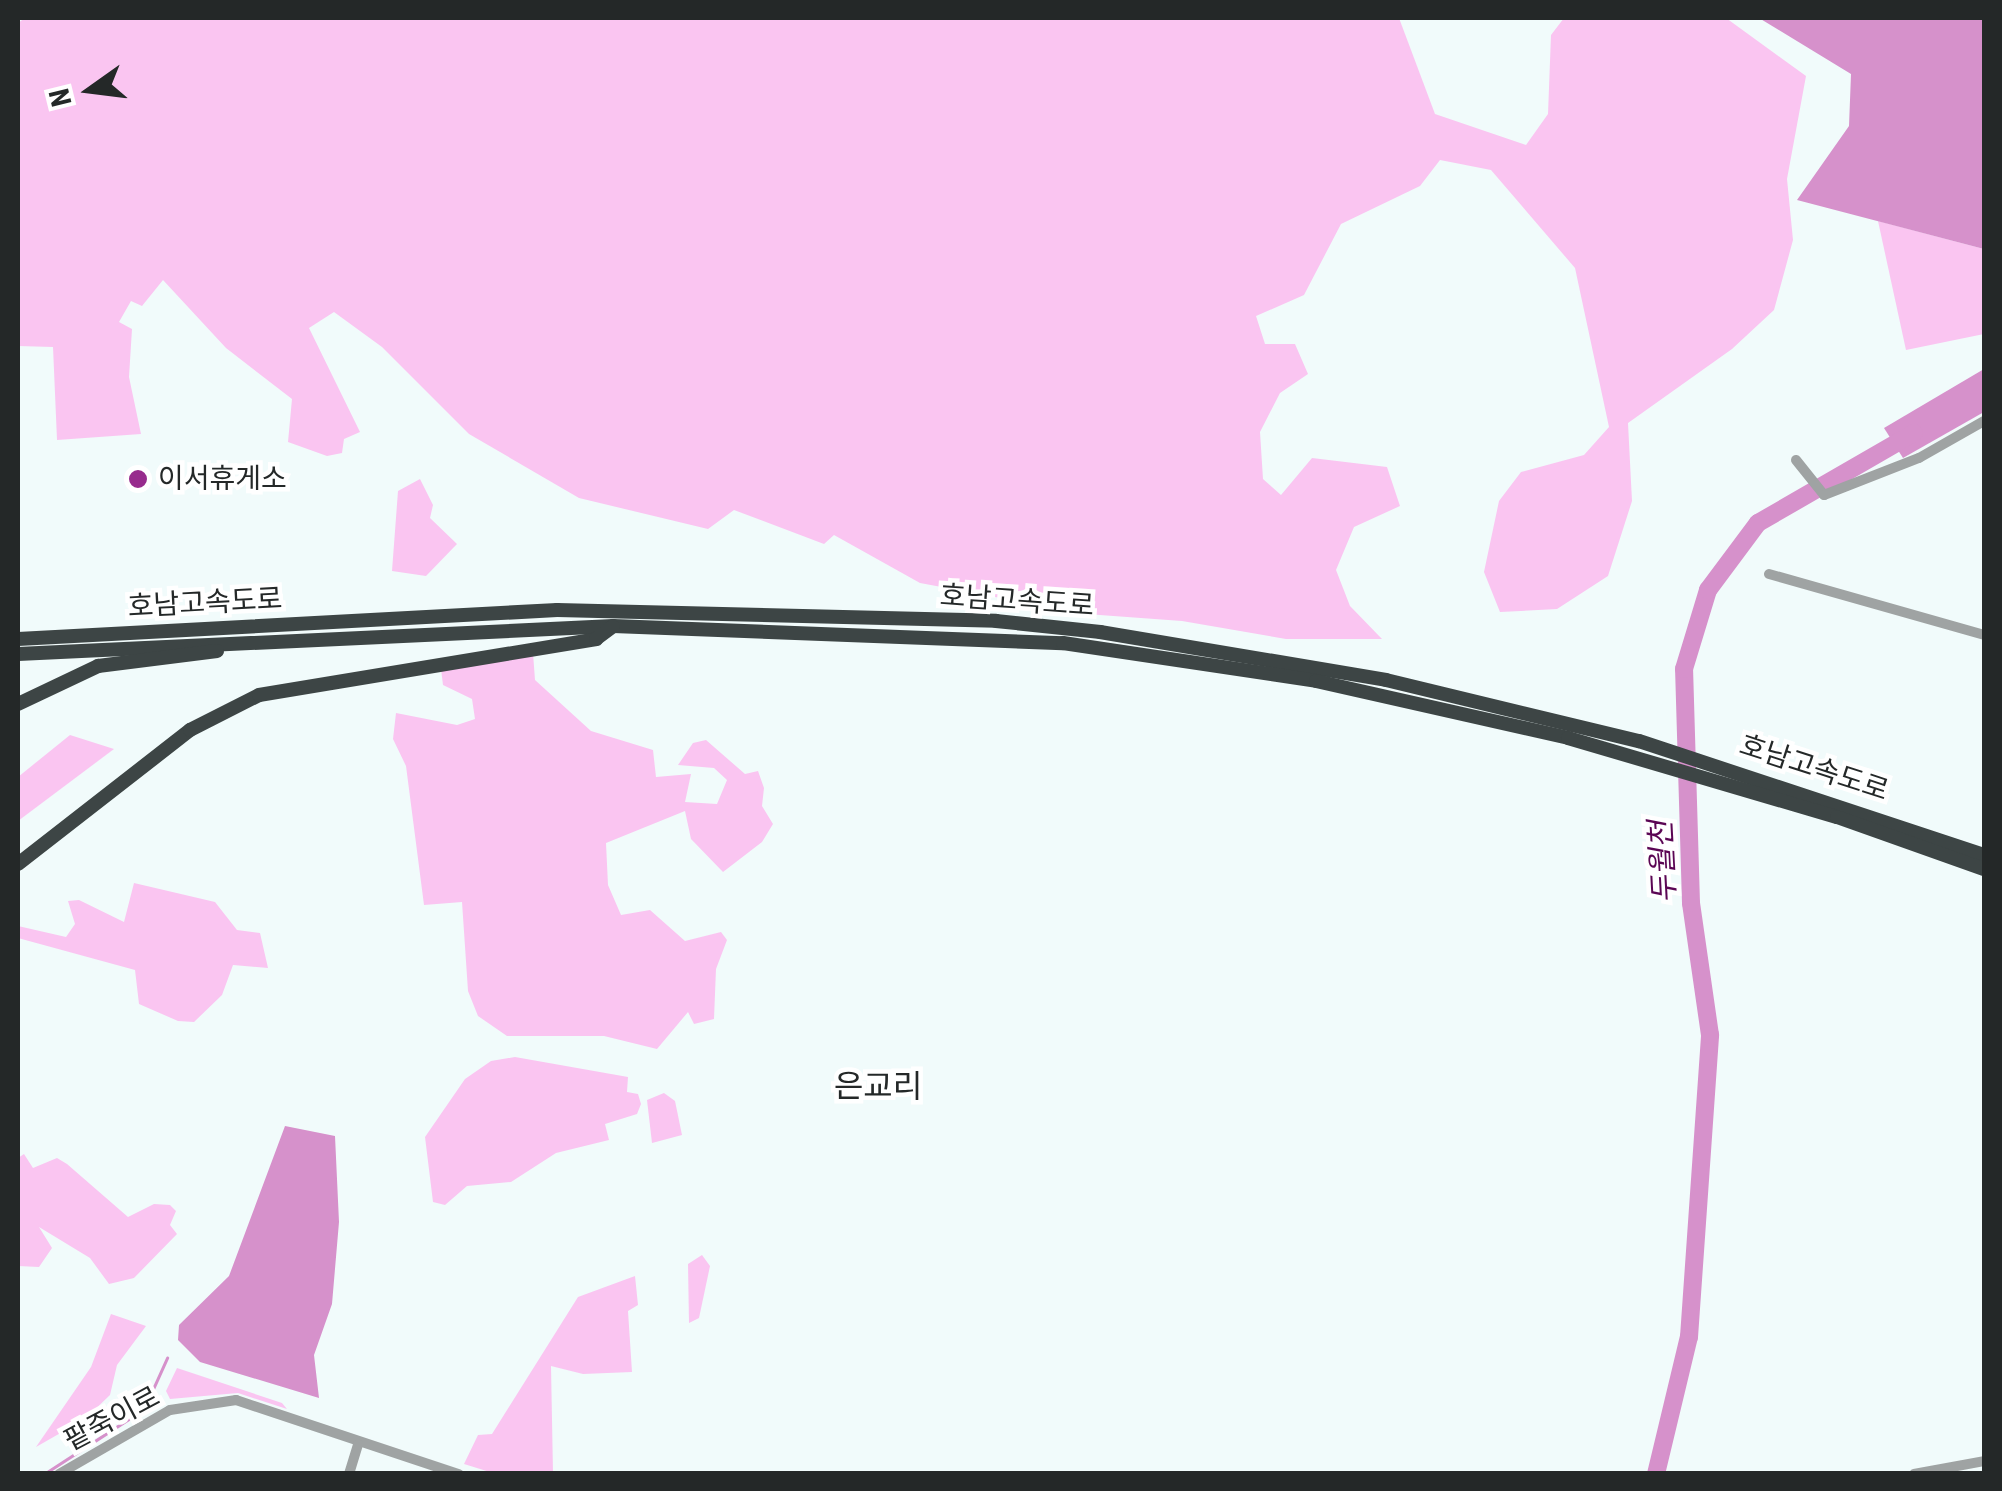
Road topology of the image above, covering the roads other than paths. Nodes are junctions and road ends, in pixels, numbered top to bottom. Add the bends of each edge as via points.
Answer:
1 (1984, 421) edge
2 (1796, 460) dead end
3 (1769, 574) dead end
4 (613, 626) junction
5 (1984, 635) edge
6 (18, 638) edge
7 (244, 644) junction
8 (18, 654) edge
9 (18, 704) edge
10 (1984, 855) edge
11 (18, 864) edge
12 (1984, 869) edge
13 (358, 1444) junction
14 (1984, 1462) edge
15 (59, 1474) edge
16 (349, 1474) edge
17 (458, 1474) edge
18 (1914, 1474) edge

1 - 2 street via 1919,458 1821,492
3 - 5 street
4 - 7 highway, 호남고속도로
4 - 11 highway via 596,640 321,680 244,701 190,730
4 - 12 highway, 호남고속도로 via 856,631 1160,654 1388,695 1642,758
6 - 10 highway, 호남고속도로 via 557,610 996,621 1280,659 1639,740
7 - 8 highway, 호남고속도로
7 - 9 highway via 200,656 98,666
13 - 15 street, 팥죽이로 via 300,1418 236,1400 207,1400 170,1410
13 - 16 street
13 - 17 street, 팥죽이로
14 - 18 street

